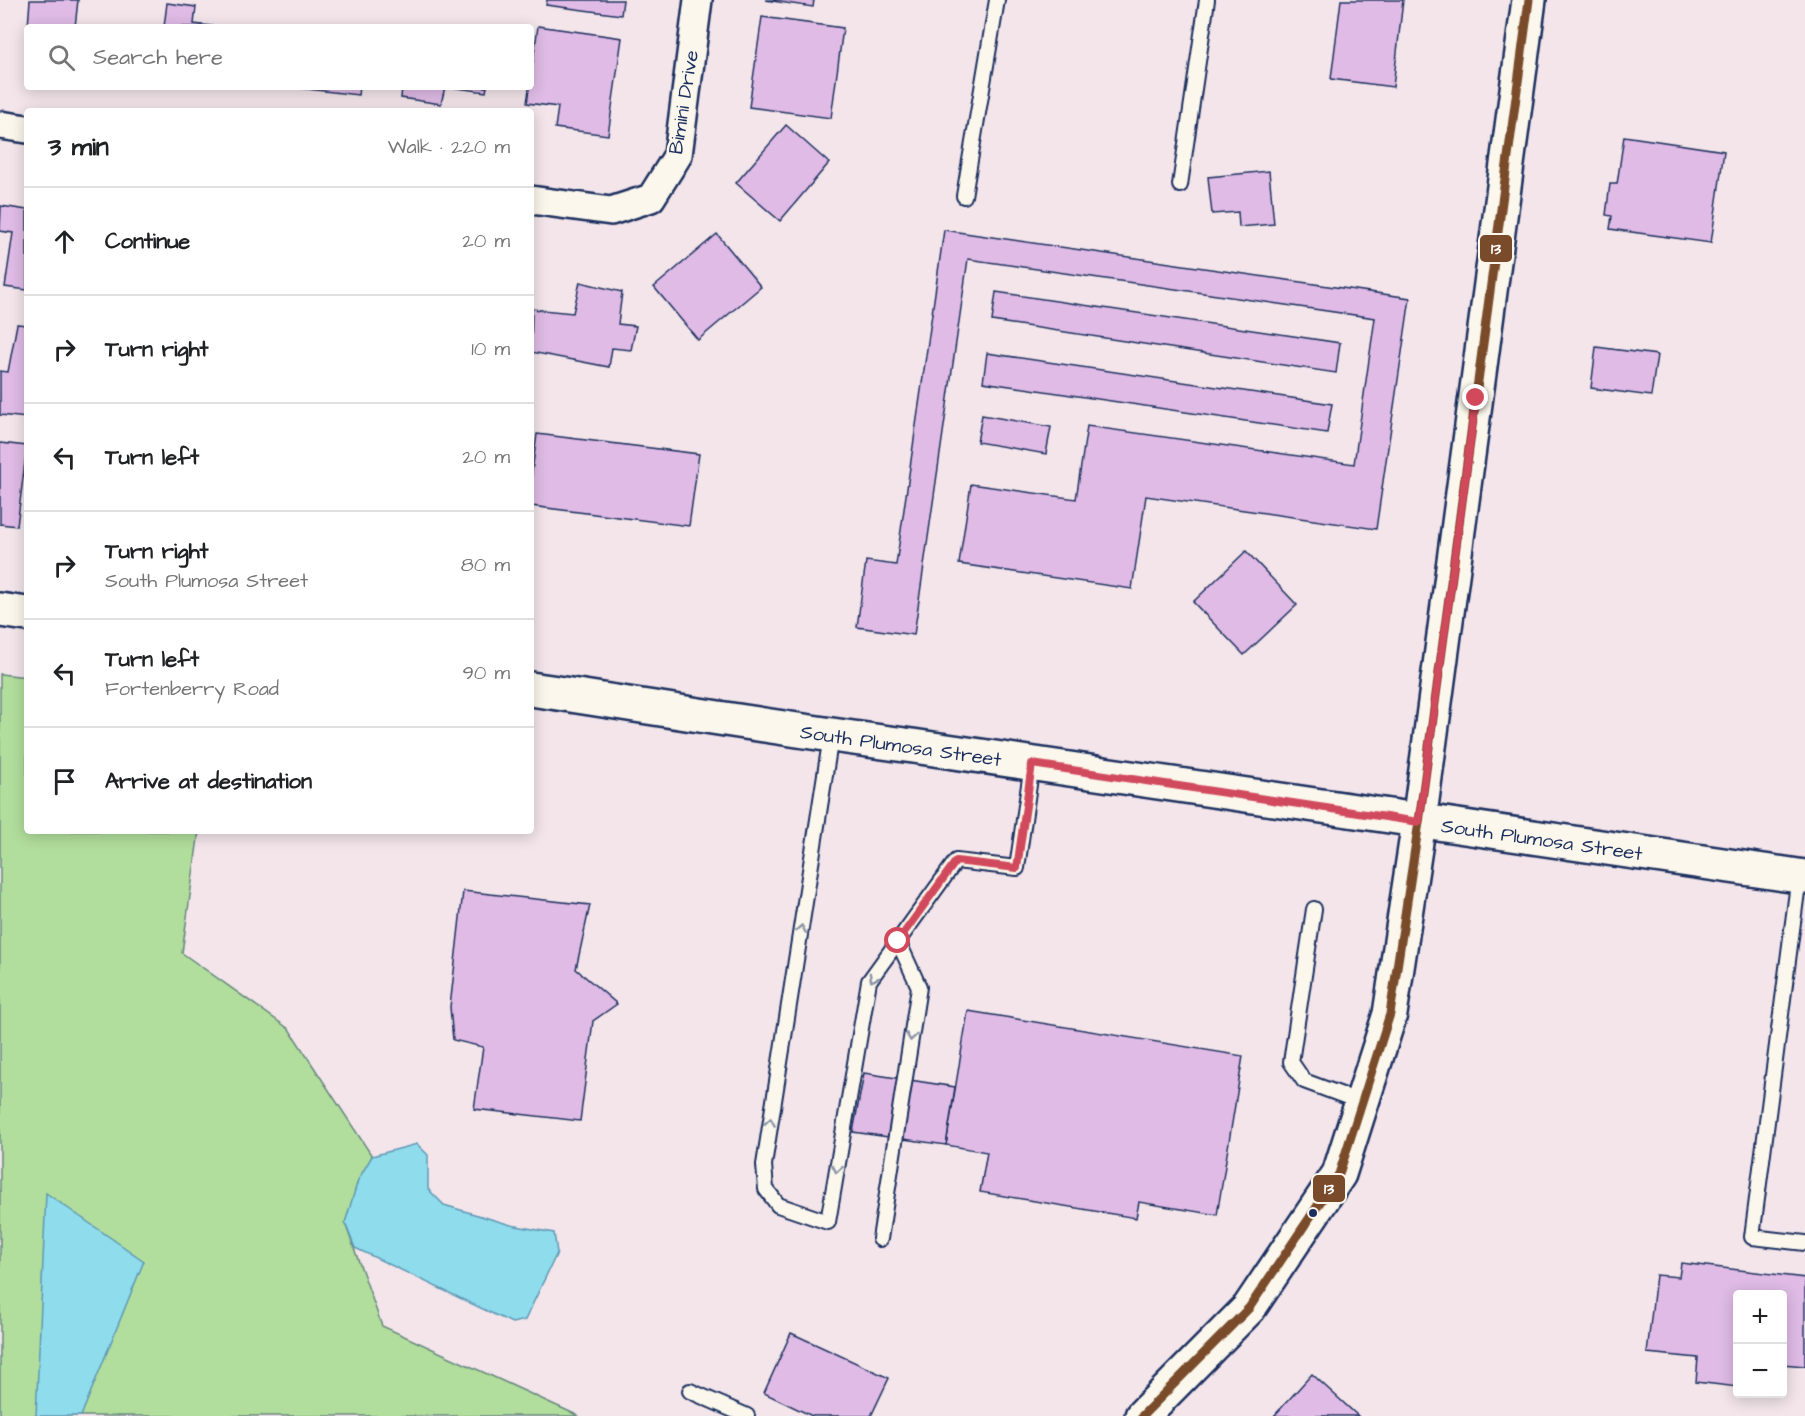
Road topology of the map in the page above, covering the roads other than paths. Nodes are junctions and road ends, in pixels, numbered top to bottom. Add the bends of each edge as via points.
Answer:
1 (698, 0) edge
2 (997, 0) edge
3 (1207, 0) edge
4 (1529, 0) edge
5 (0, 125) edge
6 (24, 129) edge
7 (1180, 185) dead end
8 (964, 196) dead end
9 (534, 200) edge
10 (0, 610) edge
11 (24, 614) edge
12 (534, 689) edge
13 (831, 736) junction
14 (1032, 764) junction
15 (1419, 822) junction
16 (1802, 877) edge
17 (1314, 909) dead end
18 (898, 941) junction
19 (1361, 1102) junction
20 (880, 1239) dead end
21 (1805, 1243) edge
22 (690, 1391) dead end
23 (747, 1416) edge
24 (1142, 1416) edge

1 - 9 street, Bimini Drive via 678,155 651,198 610,211
2 - 8 lane
3 - 7 lane
4 - 15 street
5 - 6 street
10 - 11 street
12 - 13 street, South Plumosa Street
13 - 14 street, South Plumosa Street
18 -> 13 lane via 868,981 828,1222 778,1205 765,1189 764,1165
14 - 15 street, South Plumosa Street
14 - 18 lane via 1017,868 956,861
15 - 16 street, South Plumosa Street
15 - 19 street via 1390,1014
16 - 21 lane via 1752,1237
17 - 19 lane via 1291,1062 1304,1081
18 -> 20 lane via 919,987
19 - 24 street via 1339,1174 1249,1308
22 - 23 lane

